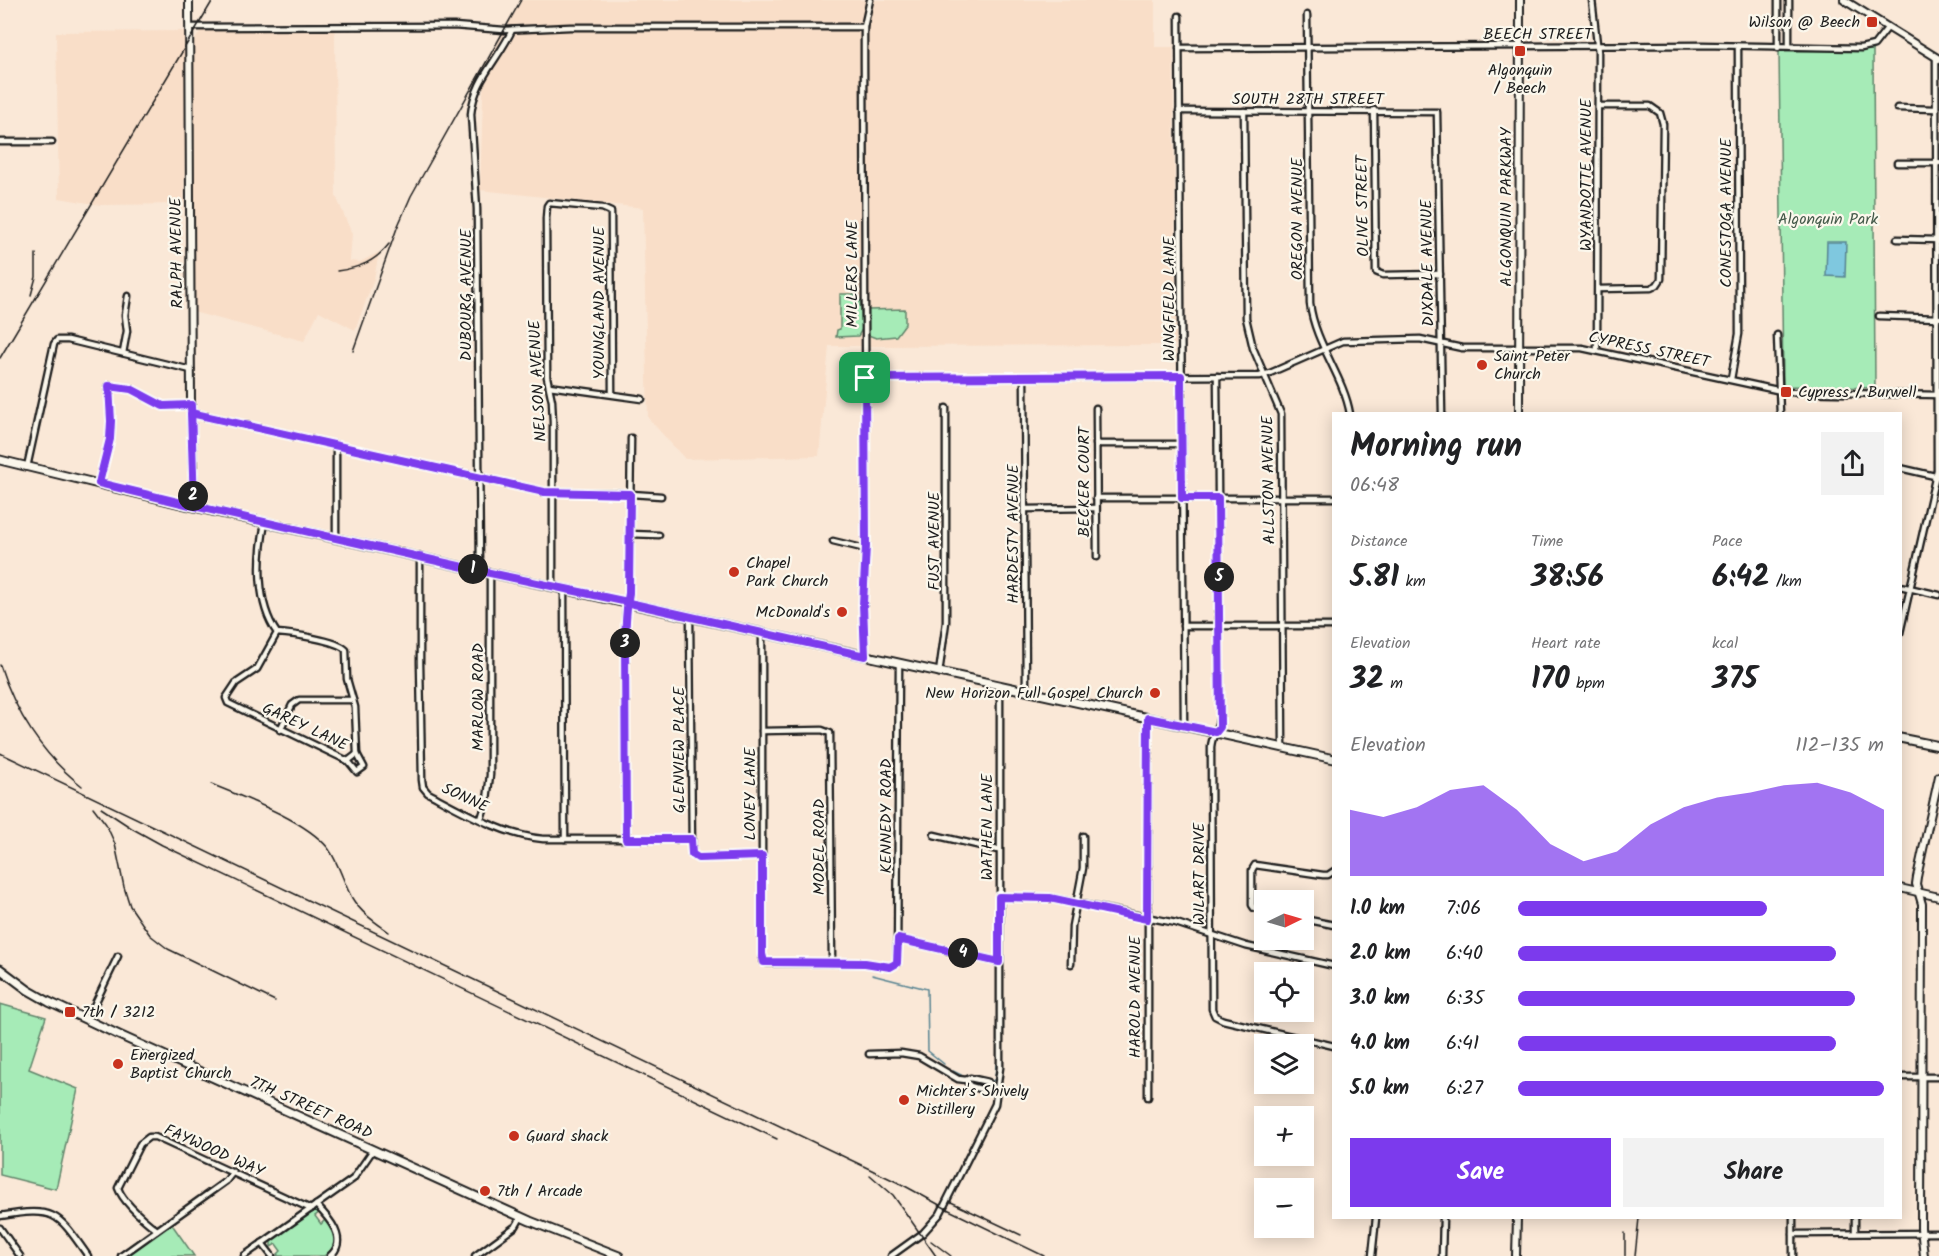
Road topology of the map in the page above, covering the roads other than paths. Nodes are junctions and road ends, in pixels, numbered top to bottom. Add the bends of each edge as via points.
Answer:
1 (189, 0) edge
2 (870, 0) edge
3 (1520, 0) edge
4 (1592, 0) edge
5 (1778, 0) edge
6 (1789, 0) edge
7 (1844, 0) edge
8 (1307, 15) dead end
9 (1179, 16) dead end
10 (190, 27) junction
11 (864, 27) junction
12 (1888, 27) junction
13 (512, 30) junction
14 (1520, 46) junction
15 (1597, 46) junction
16 (1738, 46) junction
17 (1789, 46) junction
18 (1308, 47) junction
19 (1179, 48) junction
20 (1778, 48) junction
21 (1937, 58) edge
22 (1599, 106) junction
23 (1897, 108) dead end
24 (1936, 109) junction
25 (1308, 110) junction
26 (1374, 110) junction
27 (1179, 111) junction
28 (1244, 111) junction
29 (1437, 112) joint
30 (0, 142) edge
31 (52, 142) dead end
32 (1897, 163) dead end
33 (1937, 163) edge
34 (611, 212) joint
35 (1897, 239) dead end
36 (1937, 240) edge
37 (1440, 274) junction
38 (1598, 289) junction
39 (128, 296) dead end
40 (1880, 316) dead end
41 (1937, 318) edge
42 (1777, 335) dead end
43 (1440, 344) junction
44 (1519, 348) junction
45 (1324, 349) junction
46 (1597, 350) junction
47 (123, 353) junction
48 (191, 370) junction
49 (1265, 375) junction
50 (1181, 376) junction
51 (1217, 376) junction
52 (865, 378) junction
53 (1024, 378) junction
54 (1731, 379) junction
55 (549, 386) junction
56 (1780, 391) junction
57 (612, 394) junction
58 (1937, 395) edge
59 (642, 399) dead end
60 (191, 405) junction
61 (946, 408) dead end
62 (1095, 408) dead end
63 (1350, 412) edge
64 (1442, 412) edge
65 (1519, 412) edge
66 (1780, 412) edge
67 (191, 413) junction
68 (631, 438) dead end
69 (1096, 444) junction
70 (1182, 444) junction
71 (336, 446) junction
72 (0, 460) edge
73 (27, 467) junction
74 (1902, 468) edge
75 (1937, 477) edge
76 (478, 478) junction
77 (99, 483) junction
78 (553, 494) junction
79 (630, 494) junction
80 (661, 496) dead end
81 (1096, 498) junction
82 (1182, 498) junction
83 (1218, 498) junction
84 (1281, 498) junction
85 (1332, 498) edge
86 (194, 506) junction
87 (1096, 508) junction
88 (1025, 509) junction
89 (266, 522) junction
90 (629, 534) junction
91 (659, 535) dead end
92 (336, 538) junction
93 (833, 541) dead end
94 (866, 549) junction
95 (420, 557) junction
96 (1097, 557) dead end
97 (480, 571) junction
98 (490, 573) junction
99 (553, 587) junction
100 (1902, 587) edge
101 (1910, 589) junction
102 (564, 590) junction
103 (1939, 595) edge
104 (627, 602) junction
105 (690, 617) junction
106 (1902, 624) edge
107 (1183, 626) junction
108 (1282, 626) junction
109 (1332, 626) edge
110 (1219, 627) junction
111 (277, 633) junction
112 (762, 634) junction
113 (865, 656) junction
114 (899, 663) junction
115 (939, 673) junction
116 (1000, 685) junction
117 (1026, 691) junction
118 (353, 700) junction
119 (1148, 718) junction
120 (1184, 726) junction
121 (280, 729) junction
122 (762, 731) junction
123 (1216, 732) junction
124 (1902, 738) edge
125 (1939, 746) edge
126 (1283, 747) junction
127 (357, 754) junction
128 (1332, 759) edge
129 (348, 761) junction
130 (1939, 776) edge
131 (481, 819) junction
132 (934, 835) dead end
133 (1083, 836) dead end
134 (565, 839) junction
135 (626, 839) junction
136 (691, 839) junction
137 (998, 850) junction
138 (762, 856) junction
139 (1332, 872) edge
140 (1902, 888) edge
141 (1918, 892) junction
142 (999, 897) junction
143 (1939, 897) edge
144 (1077, 903) junction
145 (1254, 908) edge
146 (1147, 919) junction
147 (1314, 921) edge
148 (1332, 925) edge
149 (1211, 936) junction
150 (898, 939) junction
151 (118, 956) dead end
152 (999, 962) junction
153 (832, 963) junction
154 (1071, 964) dead end
155 (893, 966) joint
156 (1332, 966) edge
157 (0, 969) edge
158 (87, 1020) junction
159 (1332, 1046) edge
160 (869, 1054) dead end
161 (1902, 1077) edge
162 (1921, 1077) junction
163 (1939, 1077) edge
164 (966, 1080) junction
165 (991, 1088) junction
166 (999, 1089) junction
167 (1148, 1097) dead end
168 (372, 1150) junction
169 (233, 1172) junction
170 (316, 1205) junction
171 (311, 1209) junction
172 (0, 1216) edge
173 (521, 1217) junction
174 (1376, 1219) edge
175 (1443, 1219) edge
176 (1517, 1219) edge
177 (1793, 1219) edge
178 (1856, 1219) edge
179 (0, 1228) edge
180 (157, 1230) junction
181 (1856, 1233) junction
182 (1921, 1233) junction
183 (1939, 1233) edge
184 (1793, 1234) junction
185 (262, 1243) junction
186 (20, 1256) edge
187 (88, 1256) edge
188 (121, 1256) edge
189 (244, 1256) edge
190 (272, 1256) edge
191 (330, 1256) edge
192 (475, 1256) edge
193 (619, 1256) edge
194 (891, 1256) edge
195 (1371, 1256) edge
196 (1442, 1256) edge
197 (1516, 1256) edge
198 (1793, 1256) edge
199 (1924, 1256) edge

1 - 10 street, RALPH AVENUE
2 - 11 street, MILLERS LANE
3 - 14 street, ALGONQUIN PARKWAY
4 - 15 street, WYANDOTTE AVENUE
5 - 20 street
6 - 17 street
7 - 12 street
8 - 18 street, OREGON AVENUE
9 - 19 street, WINGFIELD LANE
10 - 13 street via 454,26
10 - 48 street, RALPH AVENUE
11 - 13 street
11 - 52 street, MILLERS LANE
12 - 17 street, BEECH STREET via 1868,47
12 - 21 street
13 - 76 street, DUBOURG AVENUE via 481,79 471,114 477,209
14 - 15 street, BEECH STREET
14 - 18 street, BEECH STREET
14 - 44 street, ALGONQUIN PARKWAY
15 - 16 street, BEECH STREET
15 - 22 street, WYANDOTTE AVENUE
16 - 20 street, BEECH STREET
16 - 54 street, CONESTOGA AVENUE via 1739,334
17 - 20 street, BEECH STREET
18 - 19 street, BEECH STREET
18 - 25 street, OREGON AVENUE
19 - 27 street, WINGFIELD LANE
21 - 24 street
22 - 38 street, WYANDOTTE AVENUE
22 - 38 street via 1650,106 1657,110 1662,116 1663,146 1661,279 1651,288
23 - 24 street
24 - 33 street
25 - 26 street, SOUTH 28TH STREET
25 - 28 street, SOUTH 28TH STREET
25 - 45 street, OREGON AVENUE via 1310,304 1313,324
26 - 29 street, SOUTH 28TH STREET
26 - 37 street, OLIVE STREET via 1376,272
27 - 28 street, SOUTH 28TH STREET
27 - 50 street, WINGFIELD LANE
28 - 49 street, ALLSTON AVENUE via 1246,318
29 - 37 street, DIXDALE AVENUE
30 - 31 street
32 - 33 street
33 - 36 street
34 - 55 street, NELSON AVENUE via 547,204
34 - 57 street, YOUNGLAND AVENUE
35 - 36 street
36 - 41 street
37 - 43 street, DIXDALE AVENUE
38 - 46 street, WYANDOTTE AVENUE
39 - 47 street
40 - 41 street
41 - 58 street
42 - 56 street
43 - 44 street, CYPRESS STREET
43 - 45 street, CYPRESS STREET via 1420,339 1354,340
43 - 64 street, DIXDALE AVENUE
44 - 46 street, CYPRESS STREET
44 - 65 street, ALGONQUIN PARKWAY
45 - 49 street, CYPRESS STREET
45 - 63 street, OREGON AVENUE
46 - 54 street, CYPRESS STREET
47 - 48 street
47 - 73 street via 58,340 54,344
48 - 60 street, RALPH AVENUE
49 - 51 street, CYPRESS STREET
49 - 84 street, ALLSTON AVENUE via 1281,414
50 - 51 street, CYPRESS STREET
50 - 53 street, CYPRESS STREET
50 - 70 street, WINGFIELD LANE
51 - 83 street, WILART DRIVE
52 - 53 street, CYPRESS STREET
52 - 94 street, MILLERS LANE
53 - 88 street, HARDESTY AVENUE
54 - 56 street, CYPRESS STREET
55 - 57 street
55 - 78 street, NELSON AVENUE via 553,410
56 - 58 street, CYPRESS STREET
56 - 66 street
57 - 59 street
58 - 75 street
60 - 67 street, RALPH AVENUE
60 - 77 street via 163,406 131,389 109,386 110,439
61 - 115 street, FUST AVENUE via 946,622
62 - 69 street, BECKER COURT
67 - 71 street
67 - 86 street, RALPH AVENUE
68 - 79 street
69 - 70 street
69 - 81 street, BECKER COURT
70 - 82 street, WINGFIELD LANE
71 - 76 street
71 - 92 street
72 - 73 main road
73 - 77 main road
74 - 75 street
75 - 101 street
76 - 78 street
76 - 97 street, DUBOURG AVENUE
77 - 86 main road
78 - 79 street
78 - 99 street, NELSON AVENUE
79 - 80 street
79 - 90 street
81 - 82 street
81 - 87 street, BECKER COURT
82 - 83 street
82 - 107 street, WINGFIELD LANE
83 - 84 street
83 - 110 street, WILART DRIVE
84 - 85 street
84 - 108 street, ALLSTON AVENUE
86 - 89 main road
87 - 88 street
87 - 96 street, BECKER COURT
88 - 117 street, HARDESTY AVENUE
89 - 92 main road
89 - 111 street via 261,584 268,618
90 - 91 street
90 - 104 street
92 - 95 main road
93 - 94 street
94 - 113 street, MILLERS LANE
95 - 97 main road
95 - 131 street, SONNE via 423,784 428,794
97 - 98 main road
98 - 99 main road
98 - 131 street, MARLOW ROAD via 490,774
99 - 102 main road
100 - 101 street
101 - 103 street
101 - 106 street
102 - 104 main road
102 - 134 street
104 - 105 main road
104 - 135 street
105 - 112 main road
105 - 136 street, GLENVIEW PLACE
107 - 110 street
107 - 120 street, WINGFIELD LANE
108 - 109 street
108 - 110 street
108 - 126 street, ALLSTON AVENUE
110 - 123 street, WILART DRIVE via 1220,727
111 - 118 street, GAREY LANE via 344,648
111 - 121 street, GAREY LANE via 257,669 236,683 226,698 230,705
112 - 113 main road
112 - 122 street, LONEY LANE
113 - 114 main road
114 - 115 main road
114 - 150 street, KENNEDY ROAD
115 - 116 main road
116 - 117 main road
116 - 137 street, WATHEN LANE
117 - 119 main road
118 - 121 street via 298,700
118 - 127 street, GAREY LANE
119 - 120 main road
119 - 146 street, HAROLD AVENUE
120 - 123 main road
121 - 129 street, GAREY LANE
122 - 138 street, LONEY LANE
122 - 153 street, MODEL ROAD via 829,731
123 - 126 main road
123 - 149 street, WILART DRIVE via 1211,742
124 - 125 main road
126 - 128 main road
127 - 129 street, GAREY LANE
127 - 129 street via 364,767 357,772
130 - 141 street via 1918,870
131 - 134 street, SONNE via 520,836
132 - 137 street
133 - 144 street
134 - 135 street, SONNE
135 - 136 street, SONNE
136 - 138 street, LONEY LANE via 694,856 698,858
137 - 142 street, WATHEN LANE
138 - 153 street, LONEY LANE via 763,961
139 - 145 street via 1323,875 1255,865
140 - 141 street
141 - 143 street
141 - 162 street via 1922,904
142 - 144 street via 1036,896
142 - 152 street, WATHEN LANE
144 - 146 street
144 - 154 street
146 - 149 street via 1176,923
146 - 167 street, HAROLD AVENUE
147 - 148 street
149 - 156 street
149 - 159 street, WILART DRIVE via 1215,1016
150 - 152 street
150 - 155 street, KENNEDY ROAD via 898,959
151 - 158 street
152 - 166 street, WATHEN LANE
153 - 155 street, LONEY LANE
157 - 158 main road, 7TH STREET ROAD via 28,990
158 - 168 main road, 7TH STREET ROAD
160 - 164 street via 919,1056
161 - 162 street
162 - 163 street
162 - 182 street
164 - 165 street via 988,1082
164 - 165 street via 970,1086 987,1091
165 - 166 street
166 - 194 street, WATHEN LANE via 987,1123 940,1215
168 - 170 street via 353,1179
168 - 173 main road, 7TH STREET ROAD
169 - 171 street, FAYWOOD WAY
169 - 180 street
169 - 180 street, FAYWOOD WAY via 155,1137 145,1138 118,1188 122,1197
170 - 171 street
170 - 191 street via 339,1238 338,1247
171 - 185 street
172 - 187 street via 52,1214 68,1227
173 - 192 street via 516,1226
173 - 193 main road, 7TH STREET ROAD
174 - 195 street
175 - 196 street
176 - 197 street
177 - 184 street
178 - 181 street
179 - 186 street
180 - 188 street
181 - 182 street
181 - 184 street
182 - 183 street
182 - 199 street
184 - 198 street
185 - 189 street
185 - 190 street

